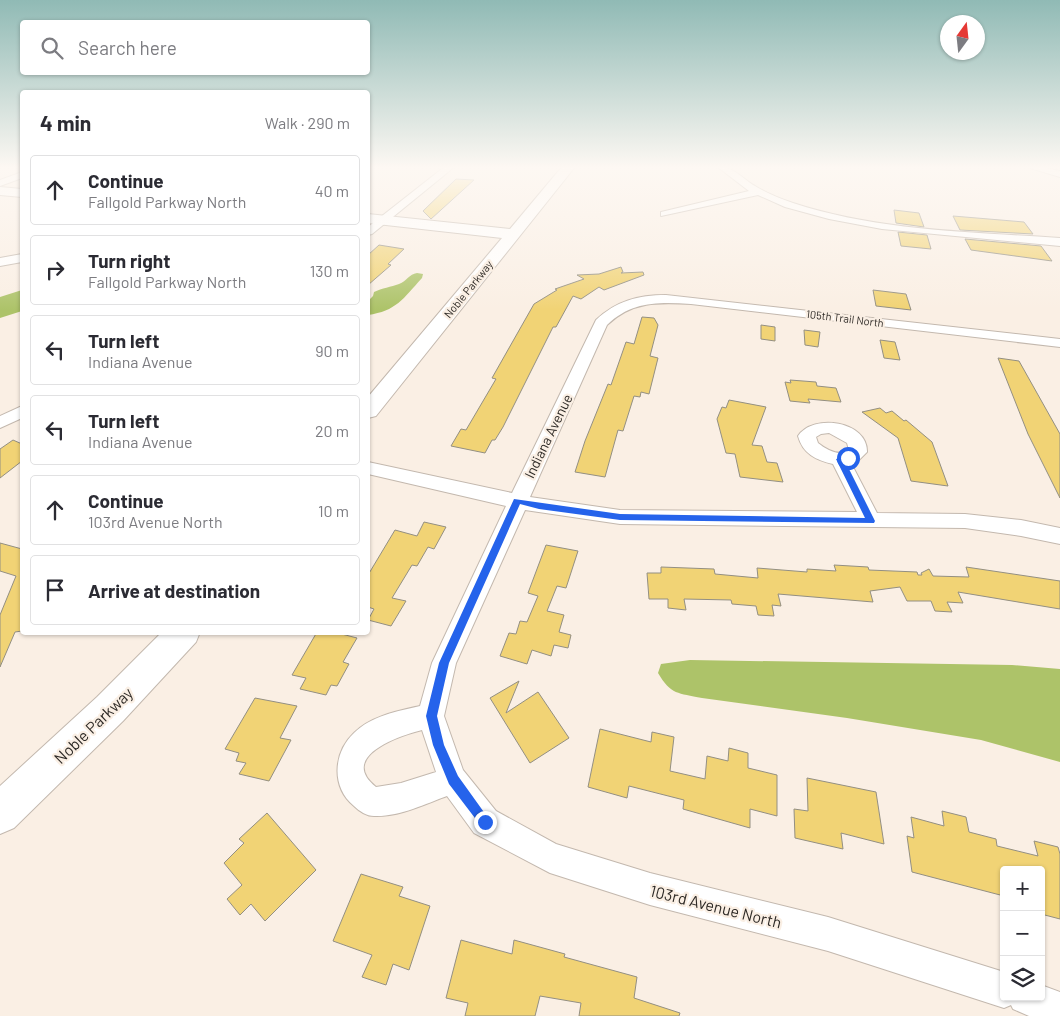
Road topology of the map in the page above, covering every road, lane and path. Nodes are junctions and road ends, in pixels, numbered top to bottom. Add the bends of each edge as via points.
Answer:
1 (528, 215) edge
2 (832, 215) edge
3 (375, 219) edge
4 (513, 234) junction
5 (1060, 242) edge
6 (20, 258) edge
7 (0, 262) edge
8 (630, 302) joint
9 (1056, 343) edge
10 (1060, 356) edge
11 (370, 409) edge
12 (20, 412) edge
13 (0, 424) edge
14 (840, 459) dead end
15 (370, 468) edge
16 (517, 500) junction
17 (871, 521) junction
18 (1060, 536) edge
19 (181, 635) edge
20 (431, 716) junction
21 (454, 780) junction
22 (0, 814) edge
23 (1000, 989) edge
24 (1036, 1001) edge
25 (1060, 1010) edge

1 - 4 main road, Noble Parkway
2 - 5 street via 917,229
3 - 4 main road
4 - 11 main road, Noble Parkway
6 - 7 street
8 - 9 street, 105th Trail North via 660,298 691,300
8 - 16 street, Indiana Avenue via 612,310 601,323
9 - 10 street
12 - 13 street
14 - 17 street
15 - 16 street
16 - 17 street via 620,517
16 - 20 street, Indiana Avenue via 444,663
17 - 18 street via 965,521
19 - 22 main road, Noble Parkway via 110,710
20 - 21 street, Indiana Avenue
20 - 21 street via 389,726 365,738 354,754 350,771 357,792 372,802 401,798
21 - 23 street, 103rd Avenue North via 485,822 550,858 650,889 828,934
24 - 25 street

